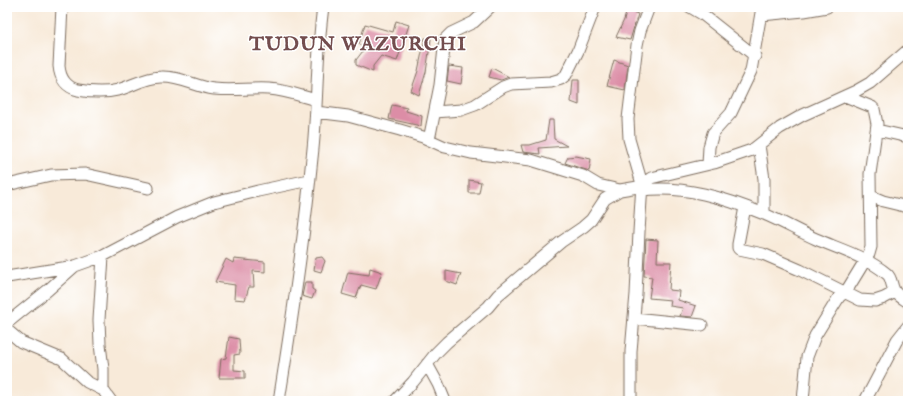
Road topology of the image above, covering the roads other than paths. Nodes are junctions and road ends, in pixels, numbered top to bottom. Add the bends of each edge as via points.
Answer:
1 (62, 7) edge
2 (323, 7) edge
3 (490, 7) edge
4 (595, 7) edge
5 (649, 7) edge
6 (690, 7) edge
7 (827, 7) edge
8 (762, 11) edge
9 (906, 54) edge
10 (755, 56) junction
11 (846, 96) junction
12 (316, 100) junction
13 (316, 112) junction
14 (435, 112) junction
15 (877, 130) junction
16 (908, 137) edge
17 (429, 140) junction
18 (759, 145) junction
19 (708, 164) junction
20 (309, 180) junction
21 (7, 185) edge
22 (642, 187) junction
23 (148, 188) dead end
24 (620, 190) junction
25 (871, 196) junction
26 (745, 207) junction
27 (908, 207) edge
28 (764, 214) junction
29 (103, 256) junction
30 (865, 260) junction
31 (74, 266) junction
32 (7, 277) edge
33 (845, 292) junction
34 (895, 292) junction
35 (908, 302) edge
36 (634, 318) junction
37 (7, 323) edge
38 (702, 325) dead end
39 (908, 326) edge
40 (7, 330) edge
41 (427, 364) junction
42 (103, 390) junction
43 (111, 401) edge
44 (280, 401) edge
45 (395, 401) edge
46 (445, 401) edge
47 (631, 401) edge
48 (803, 401) edge
49 (865, 401) edge

1 - 12 street via 60,74 65,83 74,89 117,90 161,77 179,79 213,89 269,89
2 - 12 street
3 - 14 street via 474,22 451,33 445,39
4 - 14 street via 578,50 566,75 561,79 551,82 510,84 475,105 461,110
5 - 22 street via 637,45 628,119 629,140
6 - 10 street
7 - 8 street via 804,11
8 - 10 street
9 - 11 street via 870,83
10 - 19 street via 751,71 734,107 713,133
11 - 15 street via 874,108
11 - 18 street via 803,115 774,132
12 - 13 street
13 - 17 street via 348,116
13 - 20 street
14 - 17 street
15 - 16 street
15 - 25 street via 870,174
17 - 24 street via 471,154 531,160 583,176 598,185
18 - 19 street via 748,152
18 - 28 street via 764,179
19 - 22 street via 651,178
20 - 29 street via 214,202 177,216
20 - 44 street
21 - 23 street via 59,174 85,174
22 - 24 street
22 - 26 street via 694,191
22 - 36 street
24 - 41 street via 605,199 583,227 561,242 498,295 488,307 446,342
25 - 27 street
25 - 30 street via 871,247
26 - 28 street
26 - 33 street via 738,248 763,254
28 - 30 street
29 - 31 street
29 - 42 street via 99,320
30 - 33 street
30 - 34 street via 890,277
31 - 32 street
31 - 37 street
33 - 34 street via 868,301 884,298
33 - 48 street via 820,327 812,344
34 - 35 street
36 - 38 street
36 - 47 street
39 - 49 street via 897,340
40 - 42 street via 21,342 62,358 88,382
41 - 45 street
41 - 46 street
42 - 43 street

